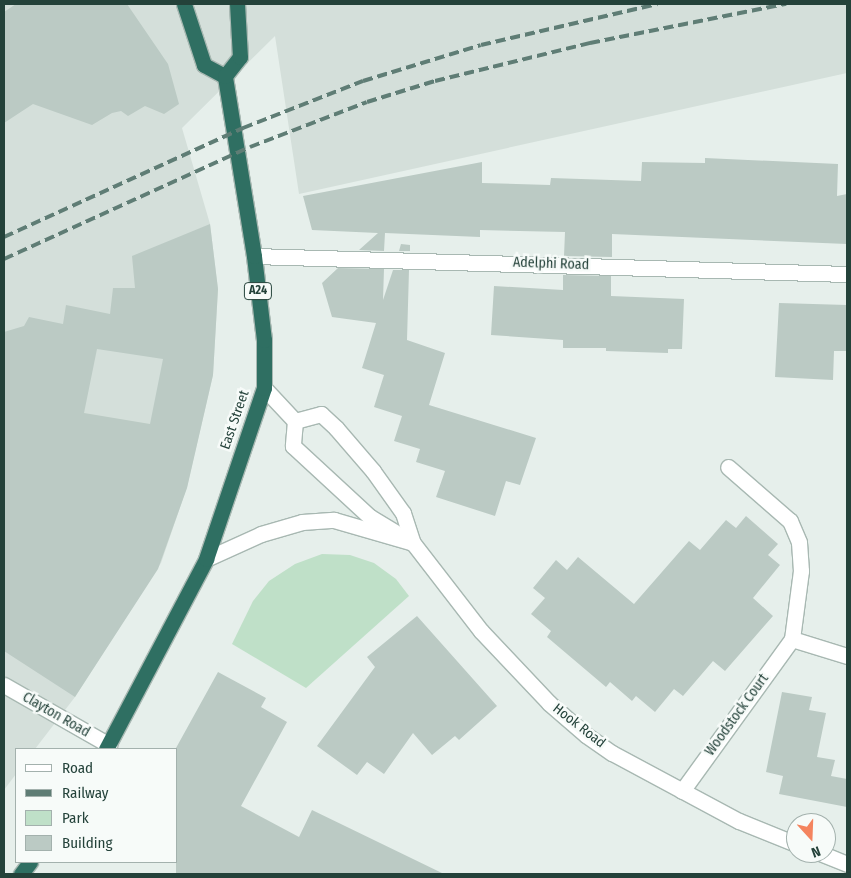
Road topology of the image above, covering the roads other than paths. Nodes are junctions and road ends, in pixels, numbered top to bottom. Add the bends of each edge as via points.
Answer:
1 (184, 4) edge
2 (238, 4) edge
3 (225, 76) junction
4 (254, 256) junction
5 (847, 274) edge
6 (264, 388) junction
7 (295, 420) junction
8 (728, 468) dead end
9 (413, 543) junction
10 (206, 559) junction
11 (792, 639) junction
12 (847, 656) edge
13 (4, 685) edge
14 (108, 747) edge
15 (682, 791) junction
16 (786, 840) edge
17 (29, 863) edge
18 (21, 874) edge

1 - 3 highway via 204,65
2 - 3 highway via 240,57
3 - 4 highway, East Street / A24
4 - 5 main road, Adelphi Road
4 - 6 highway, East Street / A24 via 264,340
6 - 7 main road
6 - 10 highway, East Street / A24
7 - 9 main road via 293,446 370,517
7 - 9 main road, Hook Road via 321,414 336,428 403,513
8 - 11 main road, Woodstock Court via 790,521 799,542 801,571
9 - 10 main road via 334,520 302,522 261,534
9 - 15 main road, Hook Road via 481,631 549,703 612,753
10 - 14 highway, East Street / A24
11 - 12 main road
11 - 15 main road, Woodstock Court
13 - 14 main road, Clayton Road
15 - 16 main road, Hook Road via 739,821
17 - 18 highway

